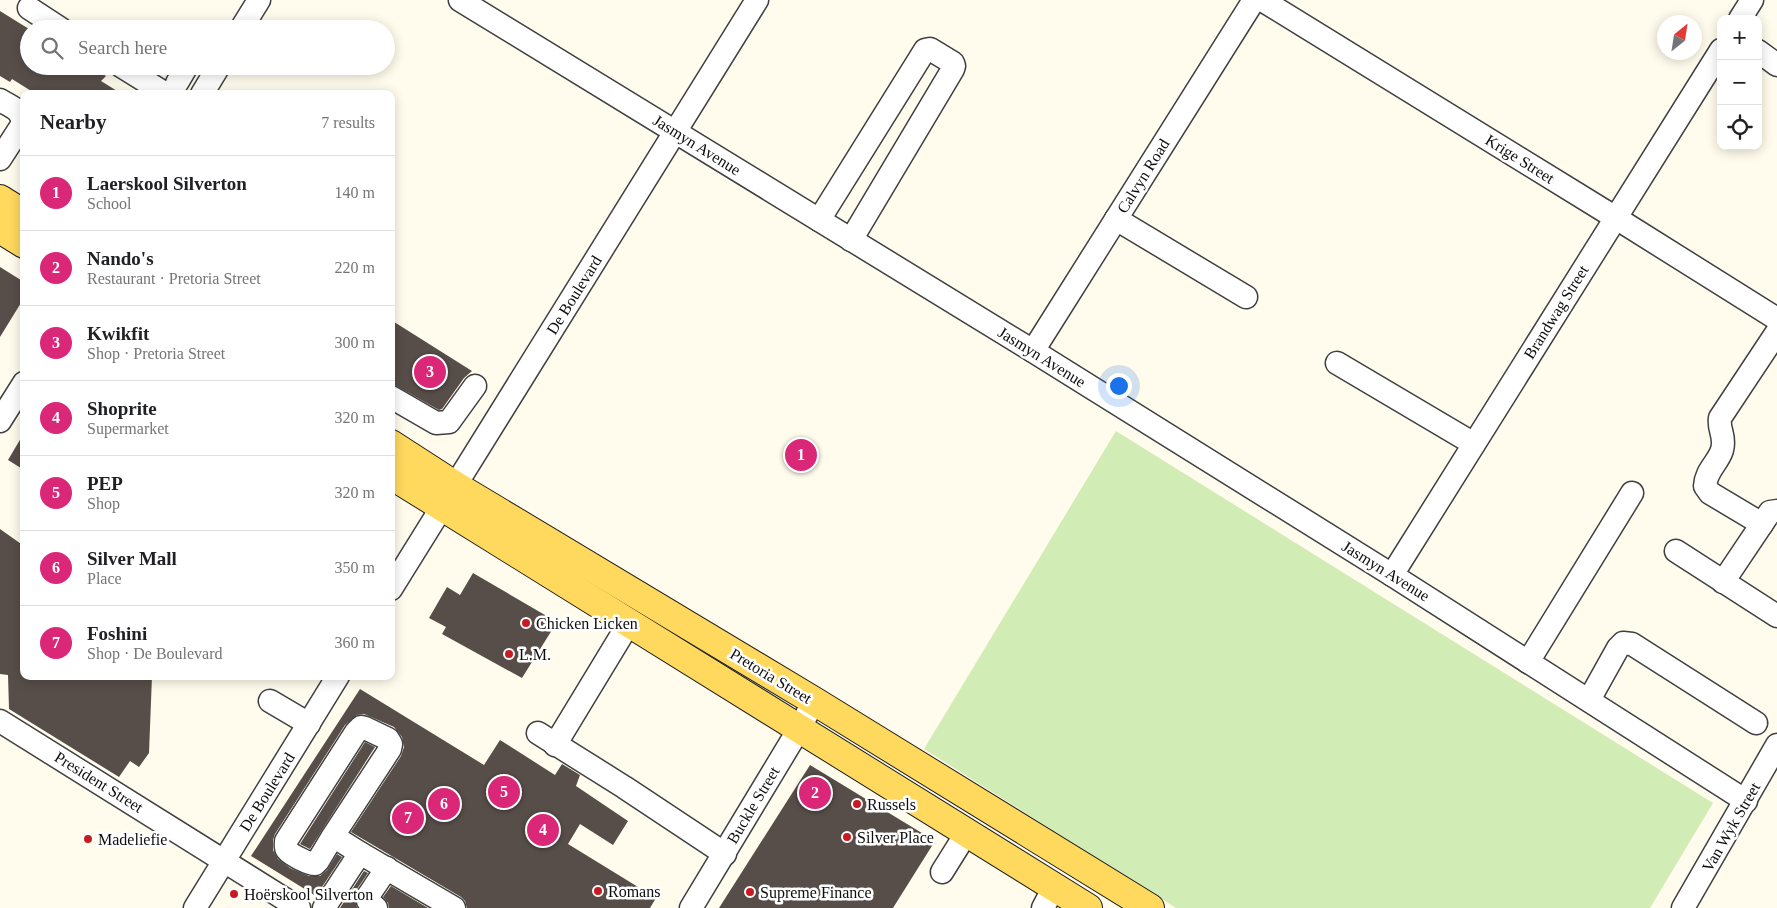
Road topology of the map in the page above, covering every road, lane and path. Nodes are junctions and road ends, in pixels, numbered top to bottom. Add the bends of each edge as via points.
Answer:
1 (259, 0) edge
2 (460, 0) edge
3 (757, 0) edge
4 (1254, 0) edge
5 (1262, 0) edge
6 (1752, 0) edge
7 (29, 8) dead end
8 (1743, 15) edge
9 (47, 20) edge
10 (247, 20) edge
11 (1762, 54) edge
12 (1717, 56) edge
13 (1777, 65) edge
14 (153, 75) edge
15 (213, 75) edge
16 (176, 81) edge
17 (204, 90) edge
18 (0, 100) edge
19 (20, 112) edge
20 (20, 128) edge
21 (675, 132) junction
22 (2, 150) edge
23 (0, 199) edge
24 (20, 212) edge
25 (1616, 218) junction
26 (1116, 219) junction
27 (819, 220) junction
28 (0, 229) edge
29 (850, 240) junction
30 (20, 242) edge
31 (1246, 297) dead end
32 (1777, 319) edge
33 (1777, 332) edge
34 (1033, 351) junction
35 (1336, 363) dead end
36 (475, 386) dead end
37 (20, 389) edge
38 (395, 400) edge
39 (0, 421) edge
40 (1474, 444) junction
41 (395, 448) edge
42 (395, 477) edge
43 (1632, 493) dead end
44 (449, 497) junction
45 (1769, 517) edge
46 (1676, 551) dead end
47 (1392, 575) junction
48 (1723, 582) junction
49 (395, 583) edge
50 (1777, 616) edge
51 (629, 623) junction
52 (1528, 662) junction
53 (336, 680) edge
54 (1589, 700) junction
55 (270, 701) dead end
56 (814, 701) junction
57 (0, 721) edge
58 (1756, 723) dead end
59 (309, 724) junction
60 (799, 729) junction
61 (861, 730) junction
62 (1777, 745) edge
63 (1746, 800) junction
64 (310, 804) junction
65 (337, 830) junction
66 (967, 832) junction
67 (360, 852) junction
68 (725, 854) junction
69 (224, 862) junction
70 (387, 868) junction
71 (942, 872) dead end
72 (1049, 897) edge
73 (444, 906) edge
74 (195, 908) edge
75 (299, 908) edge
76 (324, 908) edge
77 (376, 908) edge
78 (691, 908) edge
79 (1088, 908) edge
80 (1150, 908) edge
81 (1684, 908) edge

1 - 10 street
2 - 21 street, Jasmyn Avenue
3 - 21 street, De Boulevard
4 - 26 street, Calvyn Road
5 - 25 street, Krige Street
6 - 8 street
7 - 9 street
11 - 13 street
12 - 25 street, Brandwag Street
14 - 16 street
15 - 17 street
18 - 19 street
20 - 22 street
21 - 27 street, Jasmyn Avenue
21 - 44 street, De Boulevard
23 - 24 main road
25 - 32 street, Krige Street
25 - 40 street, Brandwag Street
26 - 31 street
26 - 34 street, Calvyn Road
27 - 29 street, Jasmyn Avenue
27 - 29 street via 924,50 930,49 953,63
28 - 30 main road
29 - 34 street, Jasmyn Avenue
33 - 45 street via 1720,418 1722,452 1705,478 1705,486 1710,493
34 - 47 street, Jasmyn Avenue
35 - 40 street
36 - 38 street via 449,422 436,423
37 - 39 street
40 - 47 street, Brandwag Street
41 - 44 main road, Pretoria Street
42 - 44 main road, Pretoria Street
43 - 52 street
44 - 49 street, De Boulevard
44 - 51 main road, Pretoria Street
44 - 56 main road, Pretoria Street
45 - 48 street
46 - 48 street
47 - 52 street, Jasmyn Avenue
48 - 50 street
51 - 60 main road, Pretoria Street
51 - 68 street via 546,739
52 - 54 street, Jasmyn Avenue
53 - 59 street, De Boulevard
54 - 58 street via 1618,648 1623,643 1632,644
54 - 63 street, Jasmyn Avenue
55 - 59 street
56 - 60 street, Buckle Street
56 - 61 main road, Pretoria Street
57 - 69 street, President Street
59 - 69 street, De Boulevard
60 - 66 main road, Pretoria Street
60 - 68 street, Buckle Street
61 - 72 main road via 877,758 1043,866 1054,878
61 - 80 main road, Pretoria Street
62 - 63 street, Van Wyk Street
63 - 81 street, Van Wyk Street
64 - 65 street
64 - 65 street via 286,841 288,851 315,864
64 - 65 street via 361,727 388,739 390,749
65 - 67 street
66 - 71 street
66 - 72 main road, Pretoria Street
67 - 70 street
67 - 76 street
68 - 78 street, Buckle Street
69 - 74 street, De Boulevard
69 - 75 street, President Street
70 - 73 street
70 - 77 street via 368,896 370,904
72 - 79 main road, Pretoria Street

